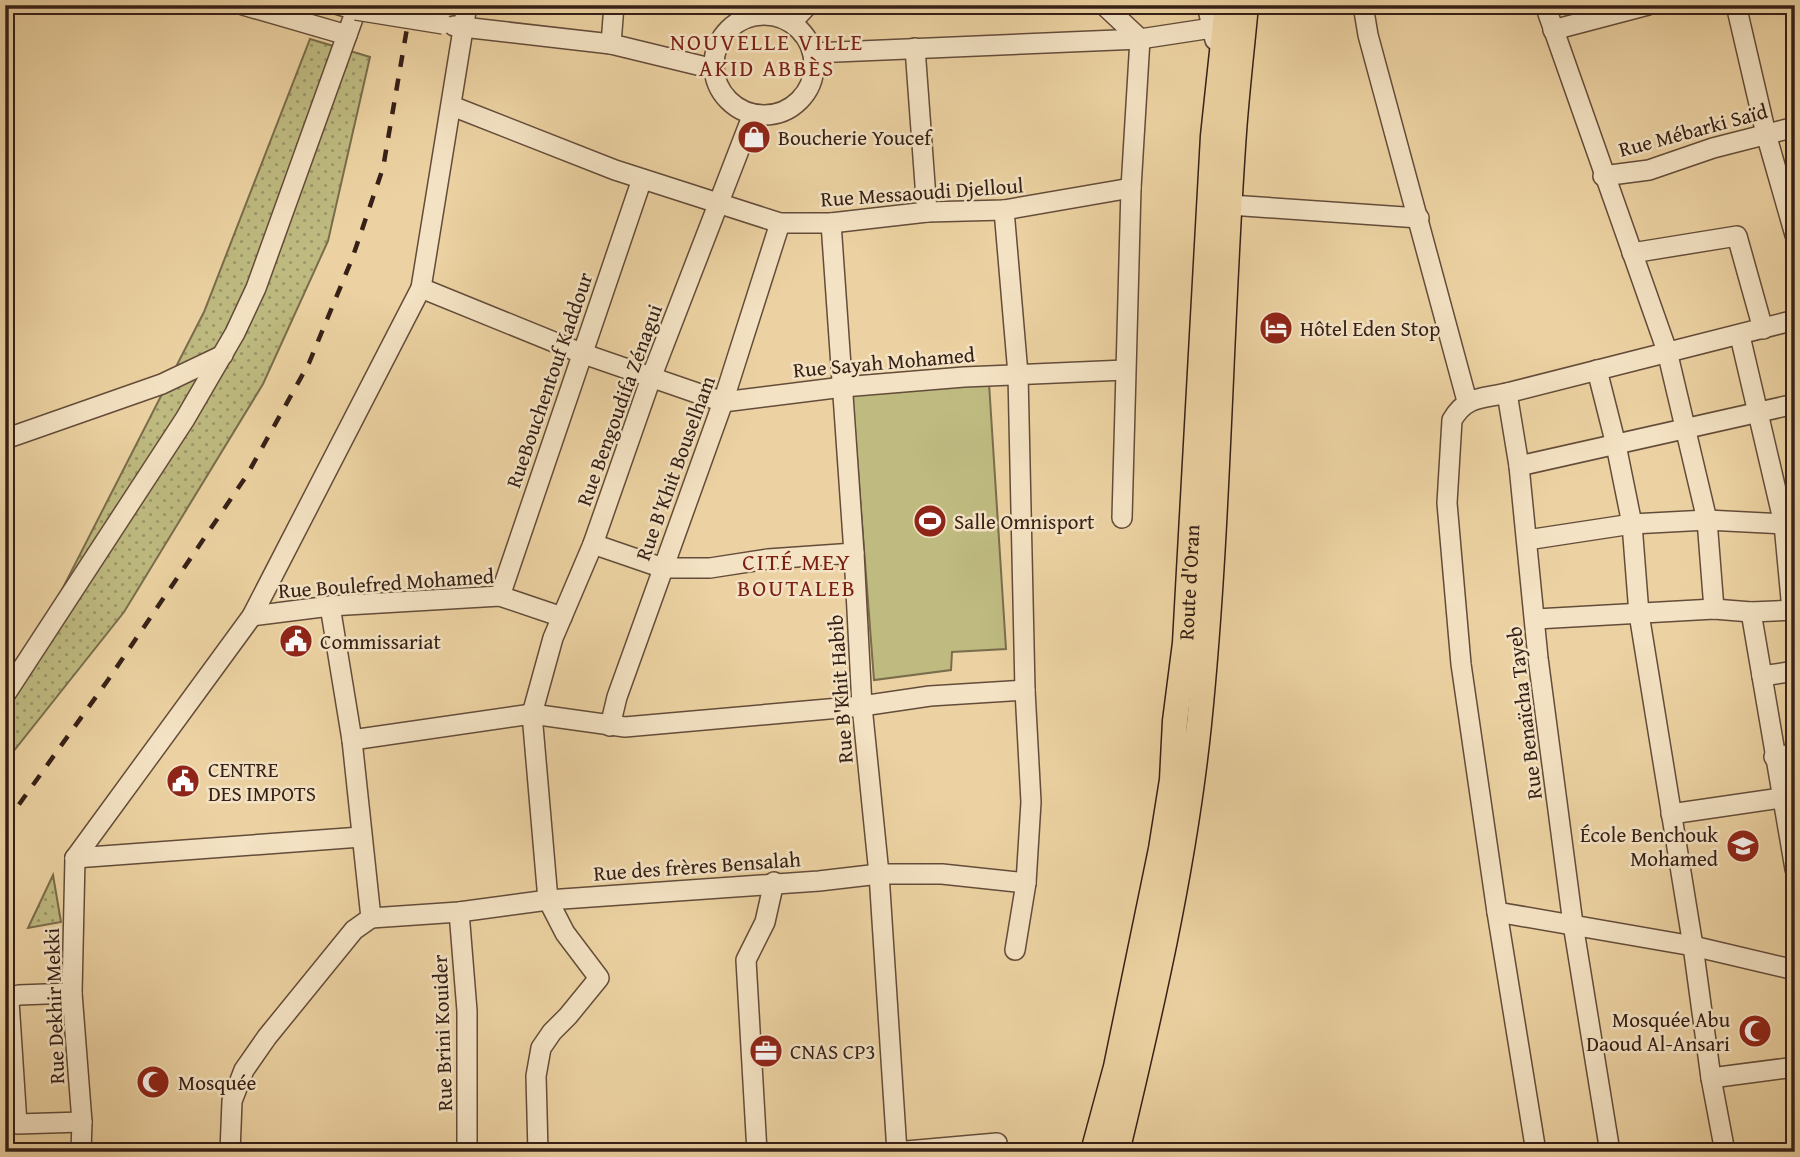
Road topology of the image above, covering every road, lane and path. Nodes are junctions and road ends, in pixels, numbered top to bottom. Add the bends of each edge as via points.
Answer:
1 (243, 5) edge
2 (467, 5) edge
3 (614, 5) edge
4 (808, 5) edge
5 (1104, 5) edge
6 (1207, 5) edge
7 (1227, 5) edge
8 (1246, 5) edge
9 (1363, 5) edge
10 (1545, 5) edge
11 (1648, 5) edge
12 (1736, 5) edge
13 (352, 7) edge
14 (792, 22) junction
15 (465, 27) junction
16 (1212, 27) junction
17 (1553, 30) junction
18 (347, 35) junction
19 (1140, 39) junction
20 (611, 44) junction
21 (915, 47) junction
22 (813, 53) junction
23 (1221, 65) junction
24 (714, 69) junction
25 (452, 106) junction
26 (753, 114) junction
27 (1795, 127) edge
28 (1766, 134) junction
29 (1603, 176) junction
30 (642, 179) junction
31 (1130, 188) junction
32 (718, 205) junction
33 (1230, 205) junction
34 (1004, 210) junction
35 (927, 212) junction
36 (1419, 218) junction
37 (780, 223) junction
38 (831, 223) junction
39 (1795, 235) edge
40 (1632, 253) junction
41 (421, 288) junction
42 (1795, 320) edge
43 (1763, 329) junction
44 (1740, 335) junction
45 (1667, 351) junction
46 (581, 354) junction
47 (223, 355) junction
48 (1125, 370) junction
49 (1597, 370) junction
50 (1018, 374) junction
51 (651, 378) junction
52 (843, 387) junction
53 (1507, 393) junction
54 (1467, 401) junction
55 (723, 402) junction
56 (1795, 404) edge
57 (1758, 412) junction
58 (1684, 429) junction
59 (5, 439) edge
60 (1616, 444) junction
61 (1519, 466) junction
62 (1122, 518) dead end
63 (1707, 520) junction
64 (1632, 524) junction
65 (1784, 524) junction
66 (1527, 540) junction
67 (593, 544) junction
68 (854, 554) junction
69 (663, 568) junction
70 (500, 596) junction
71 (330, 606) junction
72 (1714, 609) junction
73 (1793, 610) edge
74 (1751, 612) junction
75 (1639, 614) junction
76 (252, 616) junction
77 (562, 617) junction
78 (1536, 619) junction
79 (1795, 671) edge
80 (1762, 677) junction
81 (1025, 690) junction
82 (5, 695) edge
83 (862, 706) junction
84 (532, 713) junction
85 (610, 726) junction
86 (352, 740) junction
87 (1795, 754) edge
88 (1774, 757) junction
89 (1781, 799) junction
90 (1671, 814) junction
91 (360, 837) junction
92 (1792, 839) edge
93 (75, 858) junction
94 (1795, 869) edge
95 (879, 874) junction
96 (774, 882) junction
97 (1026, 883) junction
98 (548, 900) junction
99 (458, 912) junction
100 (1497, 912) junction
101 (371, 918) junction
102 (1573, 924) junction
103 (1693, 946) junction
104 (1015, 950) dead end
105 (1795, 970) edge
106 (72, 993) junction
107 (1795, 1067) edge
108 (1711, 1078) junction
109 (82, 1122) junction
110 (997, 1143) dead end
111 (81, 1152) edge
112 (230, 1152) edge
113 (467, 1152) edge
114 (538, 1152) edge
115 (757, 1152) edge
116 (896, 1152) edge
117 (1093, 1152) edge
118 (1117, 1152) edge
119 (1536, 1152) edge
120 (1610, 1152) edge
121 (1725, 1152) edge

1 - 18 street
2 - 15 street
3 - 20 street
4 - 14 street
5 - 19 street
6 - 16 street
7 - 23 main road, Route d'Oran
8 - 33 main road, Route d'Oran
9 - 36 street
10 - 17 street
11 - 17 street
12 - 28 street
13 - 15 street, bridge
13 - 18 street
14 - 22 street
14 - 24 street via 764,14 738,22 719,41
15 - 20 street
15 - 25 street
16 - 19 street
16 - 23 street
17 - 29 street
18 - 47 street via 256,288
19 - 21 street
19 - 31 street
20 - 24 street
21 - 22 street
21 - 35 street
22 - 26 street via 811,83 802,97 783,111
23 - 117 main road, Route d'Oran via 1212,149 1185,643 1172,780 1116,1067
24 - 26 street via 725,96
25 - 30 street, Rue Messaoudi Djelloul
25 - 41 street
26 - 32 street, Rue Bengoudifa Zénagui
27 - 28 street, Rue Mébarki Saïd
28 - 29 street, Rue Mébarki Saïd via 1649,170
28 - 39 street
29 - 40 street
30 - 32 street, Rue Messaoudi Djelloul
30 - 46 street, RueBouchentouf Kaddour
31 - 34 street, Rue Messaoudi Djelloul
31 - 48 street
32 - 37 street, Rue Messaoudi Djelloul
32 - 51 street, Rue Bengoudifa Zénagui
33 - 36 street
33 - 118 main road, Route d'Oran via 1199,724 1180,866
34 - 35 street, Rue Messaoudi Djelloul
34 - 50 street
35 - 38 street, Rue Messaoudi Djelloul
36 - 54 street
37 - 38 street, Rue Messaoudi Djelloul
37 - 55 street, Rue B'Khit Bouselham
38 - 52 street, Rue B'Khit Habib
40 - 43 street via 1737,236
40 - 45 street
41 - 46 street, Rue Sayah Mohamed
41 - 76 street
42 - 43 street
43 - 44 street
44 - 45 street
44 - 57 street
45 - 49 street
45 - 58 street
46 - 51 street, Rue Sayah Mohamed
46 - 70 street, RueBouchentouf Kaddour
47 - 59 street via 162,384
47 - 82 street
48 - 50 street, Rue Sayah Mohamed
48 - 62 street
49 - 53 street
49 - 60 street
50 - 52 street, Rue Sayah Mohamed
50 - 81 street
51 - 55 street, Rue Sayah Mohamed
51 - 67 street, Rue Bengoudifa Zénagui
52 - 55 street, Rue Sayah Mohamed
52 - 68 street, Rue B'Khit Habib
53 - 54 street
53 - 61 street, Rue Benaïcha Tayeb
54 - 100 street via 1452,420 1447,503 1461,664
55 - 69 street, Rue B'Khit Bouselham
56 - 57 street
57 - 58 street
57 - 65 street
58 - 60 street
58 - 63 street
60 - 61 street
60 - 64 street
61 - 66 street, Rue Benaïcha Tayeb
63 - 64 street
63 - 65 street
63 - 72 street
64 - 66 street
64 - 75 street
65 - 73 street
66 - 78 street, Rue Benaïcha Tayeb
67 - 69 street
67 - 77 street, Rue Bengoudifa Zénagui
68 - 69 street
68 - 83 street, Rue B'Khit Habib
69 - 85 street, Rue B'Khit Bouselham
70 - 71 street, Rue Boulefred Mohamed
70 - 77 street, Rue Boulefred Mohamed
71 - 76 street, Rue Boulefred Mohamed
71 - 86 street
72 - 74 street
72 - 75 street
73 - 74 street
74 - 80 street
75 - 78 street
75 - 90 street
76 - 93 street
77 - 84 street, Rue Bengoudifa Zénagui
78 - 102 street, Rue Benaïcha Tayeb
79 - 80 street
80 - 88 street
81 - 83 street
81 - 97 street via 1031,802
83 - 85 street
83 - 95 street, Rue B'Khit Habib
84 - 85 street
84 - 86 street
84 - 98 street
86 - 91 street
87 - 88 street
88 - 89 street
89 - 90 street
89 - 92 street
90 - 103 street
91 - 93 street
91 - 101 street
92 - 94 street
93 - 106 street, Rue Dekhir Mekki
95 - 96 street, Rue des frères Bensalah
95 - 97 street, Rue des frères Bensalah via 942,874
95 - 116 street, Rue B'Khit Habib
96 - 98 street, Rue des frères Bensalah
96 - 115 street via 765,922 746,960
97 - 104 street
98 - 99 street, Rue des frères Bensalah
98 - 114 street via 565,933 599,978 541,1048 536,1076
99 - 101 street, Rue des frères Bensalah
99 - 113 street, Rue Brini Kouider via 467,1011
100 - 102 street
100 - 119 street
101 - 112 street via 354,930 244,1070 232,1101
102 - 103 street
102 - 120 street, Rue Benaïcha Tayeb
103 - 105 street
103 - 108 street
106 - 109 street, Rue Dekhir Mekki
106 - 109 street via 19,995 9,1001 16,1124
107 - 108 street
108 - 121 street
109 - 111 street, Rue Dekhir Mekki
110 - 116 street

